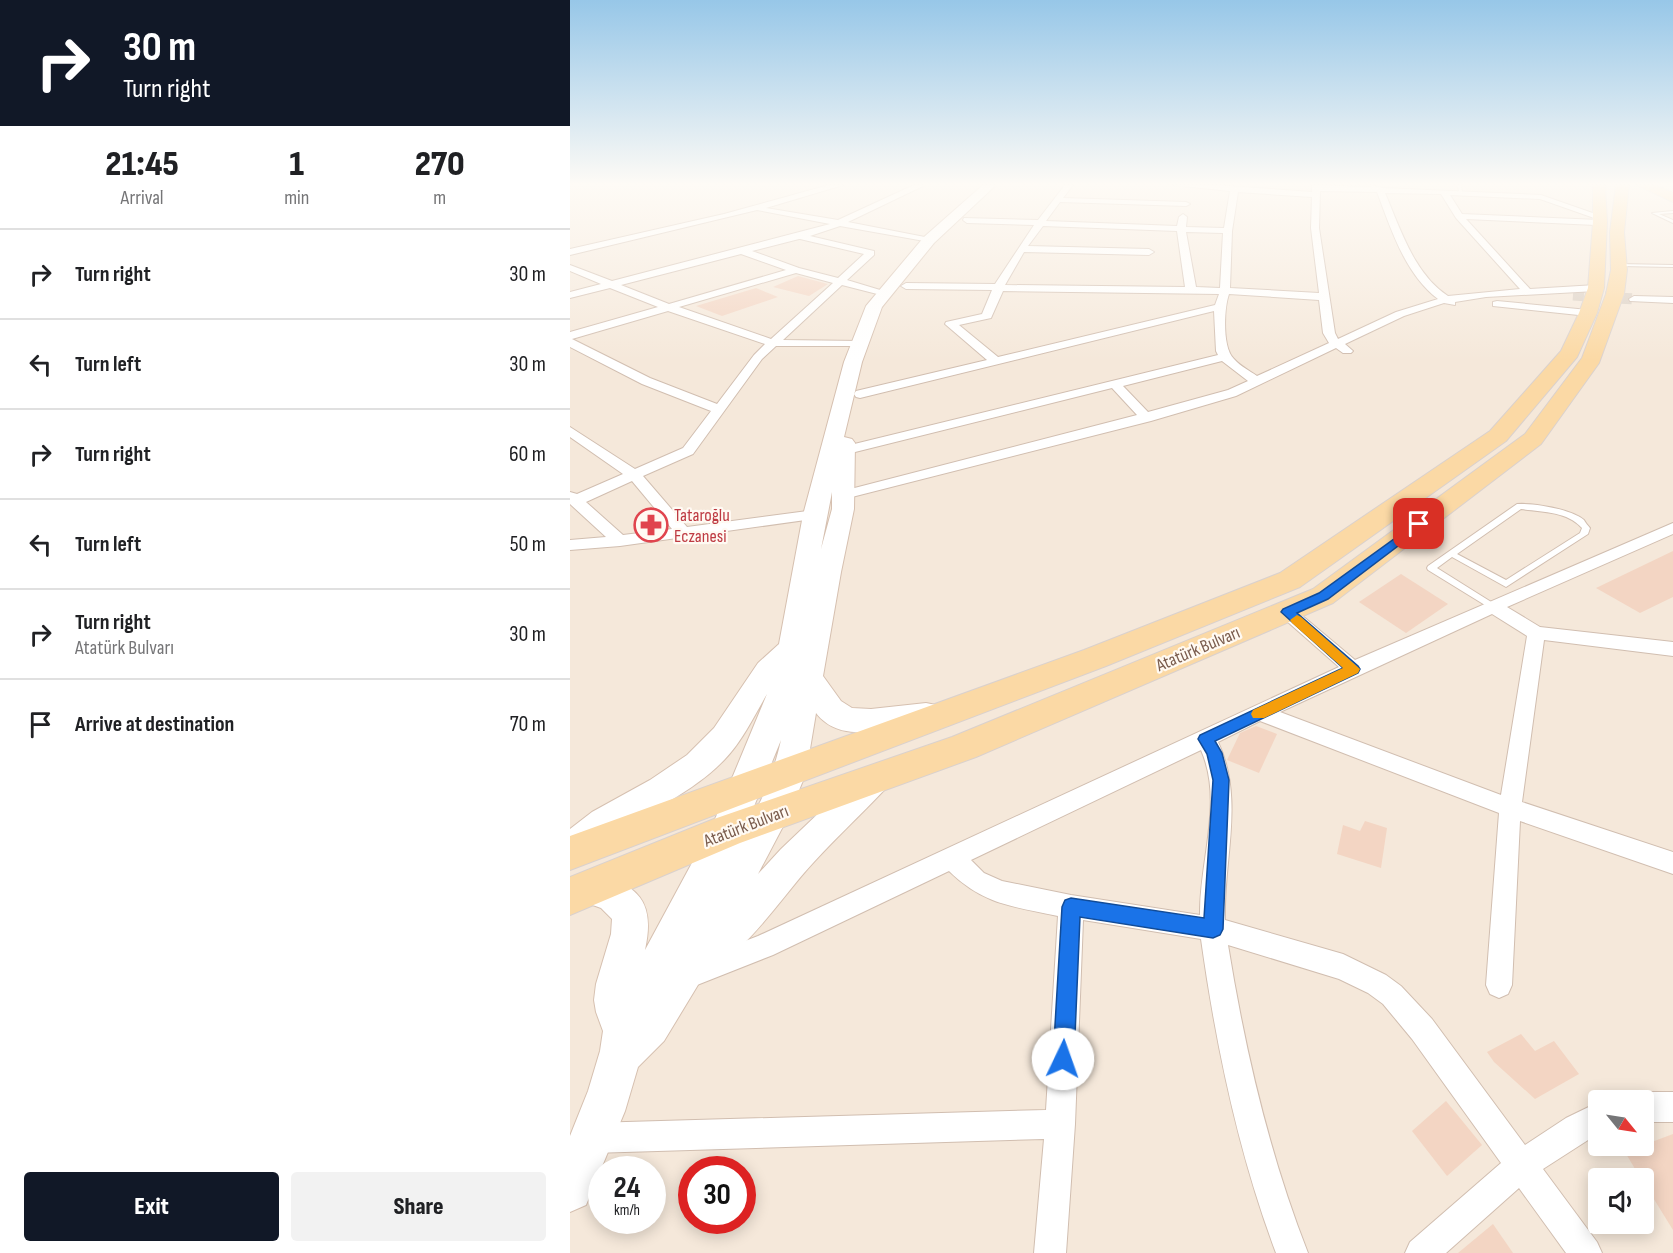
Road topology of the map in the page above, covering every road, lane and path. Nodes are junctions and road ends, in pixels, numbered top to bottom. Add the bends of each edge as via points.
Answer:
1 (606, 243) edge
2 (772, 243) edge
3 (831, 243) edge
4 (927, 243) edge
5 (942, 243) edge
6 (1025, 243) edge
7 (1183, 243) edge
8 (1227, 243) edge
9 (1317, 243) edge
10 (1401, 243) edge
11 (1484, 243) edge
12 (1596, 243) edge
13 (1618, 243) edge
14 (1021, 249) junction
15 (743, 251) junction
16 (570, 252) edge
17 (1149, 252) dead end
18 (1619, 265) junction
19 (1673, 266) edge
20 (570, 268) edge
21 (796, 270) junction
22 (842, 281) junction
23 (610, 285) junction
24 (997, 287) junction
25 (895, 290) junction
26 (1191, 290) junction
27 (1225, 291) junction
28 (1528, 292) junction
29 (570, 295) edge
30 (1326, 297) junction
31 (1586, 299) junction
32 (1634, 299) tunnel mouth
33 (1444, 300) junction
34 (1673, 300) edge
35 (1458, 306) junction
36 (668, 308) junction
37 (1219, 308) junction
38 (570, 336) edge
39 (570, 342) edge
40 (772, 343) junction
41 (860, 344) junction
42 (1342, 348) junction
43 (1224, 357) junction
44 (996, 361) junction
45 (1257, 382) junction
46 (1114, 384) junction
47 (860, 394) junction
48 (719, 409) junction
49 (1146, 418) junction
50 (570, 431) edge
51 (843, 451) junction
52 (634, 475) junction
53 (573, 498) edge
54 (843, 502) junction
55 (815, 515) junction
56 (1673, 528) edge
57 (683, 532) junction
58 (620, 541) junction
59 (570, 545) edge
60 (1452, 554) junction
61 (1493, 607) junction
62 (1287, 612) junction
63 (1536, 633) junction
64 (792, 648) junction
65 (1673, 649) edge
66 (1353, 669) junction
67 (808, 680) junction
68 (1260, 713) junction
69 (940, 716) junction
70 (1206, 739) junction
71 (790, 772) junction
72 (876, 778) junction
73 (746, 788) junction
74 (1510, 808) junction
75 (772, 815) junction
76 (727, 831) junction
77 (570, 852) edge
78 (952, 858) junction
79 (1673, 863) edge
80 (581, 892) edge
81 (1071, 907) junction
82 (1213, 929) junction
83 (686, 968) junction
84 (1499, 986) dead end
85 (623, 1042) junction
86 (1654, 1107) edge
87 (1673, 1107) edge
88 (1588, 1122) edge
89 (1060, 1124) junction
90 (592, 1138) junction
91 (1523, 1167) junction
92 (570, 1189) edge
93 (1050, 1253) edge
94 (1292, 1253) edge
95 (1422, 1253) edge
96 (1586, 1253) edge

1 - 16 street
2 - 15 street
3 - 22 street via 870,253
4 - 25 main road
5 - 25 main road
6 - 14 street
7 - 26 street
8 - 27 street
9 - 30 street
10 - 33 street via 1435,294
11 - 28 street
12 - 31 main road, Atatürk Bulvarı
13 - 18 main road, Atatürk Bulvarı
14 - 17 street
14 - 24 street
15 - 21 street
15 - 23 street
18 - 19 lane
18 - 62 main road, Atatürk Bulvarı via 1615,294 1592,359 1533,439 1323,596
20 - 23 street
21 - 22 street
21 - 36 street
22 - 25 street
22 - 40 street
23 - 29 street
23 - 36 street
24 - 25 street
24 - 26 street
24 - 44 street via 987,316 950,324
25 - 41 main road via 874,306
25 - 47 main road
26 - 27 street
27 - 30 street
27 - 37 street
28 - 31 street
28 - 31 street
28 - 33 street
30 - 42 street via 1329,333
31 - 35 street
31 - 69 main road, Atatürk Bulvarı via 1570,353 1498,436 1290,580
32 - 34 street
33 - 35 street
33 - 42 street via 1400,314
35 - 42 street
36 - 38 street
36 - 40 street
37 - 43 street
37 - 44 street
39 - 48 street via 646,381
40 - 41 street
40 - 48 street
41 - 55 main road
42 - 45 street
42 - 54 street via 1278,384 1209,411
43 - 45 street
43 - 46 street
44 - 47 street
45 - 49 street
46 - 49 street
46 - 51 street
47 - 51 main road
48 - 52 street via 688,451
49 - 54 street
50 - 52 street
51 - 54 main road
52 - 53 street
52 - 57 street
53 - 58 street
54 - 67 main road
55 - 57 street
55 - 64 main road
56 - 61 street
57 - 58 street
58 - 59 street
60 - 60 lane via 1520,506 1572,517 1586,528 1584,534 1506,584
60 - 61 lane via 1431,568
61 - 63 street
61 - 66 street
62 - 66 street
62 - 72 main road, Atatürk Bulvarı via 964,747
63 - 65 street
63 - 74 street
64 - 73 main road via 782,694
64 - 77 main road via 764,674 725,738 703,761 671,786 596,826
66 - 68 street
67 - 69 main road via 833,712 850,719 870,722 919,712
67 - 71 main road
68 - 70 street
68 - 74 street
69 - 71 main road, Atatürk Bulvarı
70 - 78 street
70 - 82 street via 1215,753 1221,780
71 - 73 main road, Atatürk Bulvarı
71 - 75 main road
72 - 75 main road, Atatürk Bulvarı
72 - 83 main road via 793,860 739,922
73 - 76 main road
73 - 77 main road, Atatürk Bulvarı
74 - 79 street
74 - 84 street
75 - 76 main road, Atatürk Bulvarı
75 - 83 main road
76 - 80 main road, Atatürk Bulvarı
76 - 85 main road
78 - 81 street via 976,880 999,892
78 - 83 street via 764,946
80 - 85 main road via 602,890 619,900 631,921 614,999
81 - 82 street
81 - 89 street
82 - 91 street via 1343,967 1377,984 1408,1011
82 - 94 street via 1238,1075 1256,1147
83 - 85 main road via 650,1027
85 - 90 main road
86 - 87 street
88 - 91 street
89 - 90 street
89 - 93 street
90 - 92 main road
91 - 95 street
91 - 96 street

